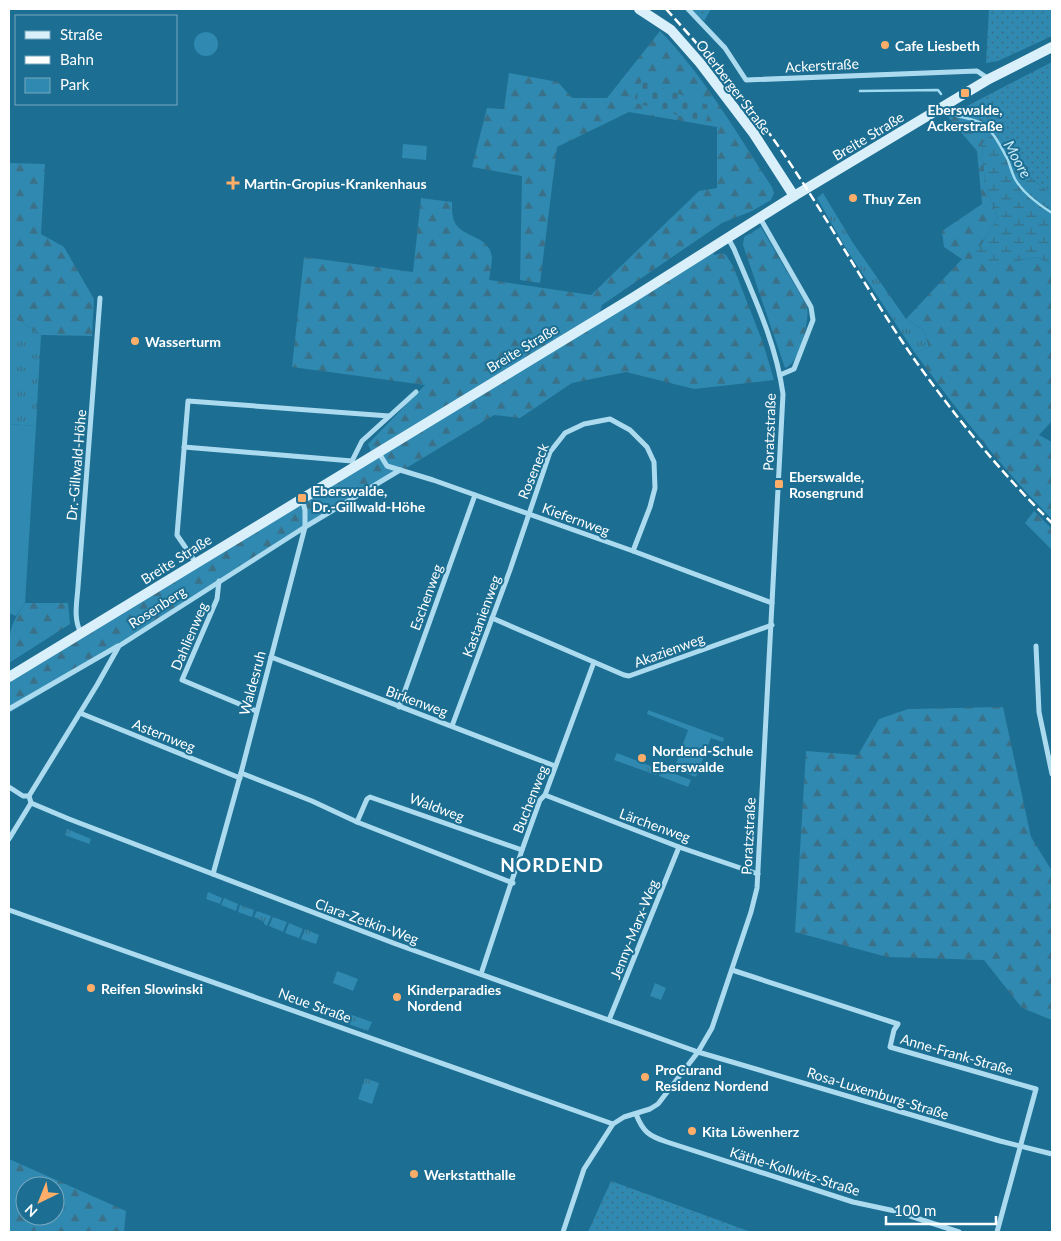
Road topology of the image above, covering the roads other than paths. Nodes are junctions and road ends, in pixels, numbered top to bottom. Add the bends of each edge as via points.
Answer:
1 (639, 9) edge
2 (688, 9) edge
3 (1052, 47) edge
4 (989, 79) junction
5 (794, 196) junction
6 (760, 218) junction
7 (728, 238) junction
8 (100, 298) dead end
9 (780, 374) junction
10 (416, 392) dead end
11 (389, 416) junction
12 (184, 447) junction
13 (378, 452) junction
14 (354, 463) junction
15 (400, 470) junction
16 (474, 495) junction
17 (302, 498) junction
18 (528, 514) junction
19 (305, 527) junction
20 (633, 551) junction
21 (196, 563) junction
22 (219, 581) junction
23 (772, 603) junction
24 (492, 618) junction
25 (772, 625) junction
26 (82, 633) junction
27 (118, 646) junction
28 (1036, 646) dead end
29 (271, 657) junction
30 (594, 662) junction
31 (9, 677) edge
32 (399, 707) junction
33 (9, 709) edge
34 (256, 711) junction
35 (80, 713) junction
36 (452, 726) junction
37 (555, 766) junction
38 (1052, 774) edge
39 (241, 775) junction
40 (9, 787) edge
41 (29, 796) junction
42 (545, 796) junction
43 (31, 803) junction
44 (357, 822) junction
45 (9, 839) edge
46 (679, 847) junction
47 (522, 850) junction
48 (213, 874) junction
49 (758, 874) junction
50 (513, 883) junction
51 (9, 910) edge
52 (732, 970) junction
53 (481, 974) junction
54 (609, 1020) junction
55 (698, 1052) junction
56 (636, 1114) junction
57 (613, 1124) junction
58 (1021, 1146) junction
59 (1052, 1154) edge
60 (563, 1232) edge
61 (959, 1232) edge
62 (998, 1232) edge

1 - 5 main road, Oderberger Straße via 671,30 700,63 754,134
2 - 4 street, Ackerstraße via 725,48 746,80 977,71
3 - 4 main road, Breite Straße
4 - 5 main road, Breite Straße
5 - 6 main road, Breite Straße
6 - 7 main road, Breite Straße
6 - 9 street, Poratzstraße via 812,307 814,320 794,369
7 - 9 street, Poratzstraße via 768,331
7 - 13 main road, Breite Straße
8 - 26 street, Dr.-Gillwald-Höhe via 77,594 76,617
9 - 23 street, Poratzstraße via 783,402
10 - 11 street
11 - 12 street via 188,400
11 - 14 street via 362,441
12 - 14 street
12 - 21 street via 177,535
13 - 14 main road, Breite Straße
13 - 15 street, Kiefernweg via 387,466
14 - 17 main road, Breite Straße
15 - 16 street, Kiefernweg
15 - 19 street, Rosenberg
16 - 18 street, Kiefernweg
16 - 32 street, Eschenweg
17 - 19 street, Waldesruh
17 - 21 main road, Breite Straße
18 - 20 street, Kiefernweg
18 - 20 street, Roseneck via 550,452 558,440 565,432 584,424 610,419 630,430 647,447 654,462 655,488
18 - 24 street, Kastanienweg
19 - 22 street, Rosenberg
19 - 29 street, Waldesruh
20 - 23 street, Kiefernweg
21 - 26 main road, Breite Straße
22 - 27 street, Rosenberg
22 - 34 street, Dahlienweg via 217,599 182,680
23 - 25 street, Poratzstraße
24 - 30 street, Akazienweg
24 - 36 street, Kastanienweg
25 - 30 street, Akazienweg via 629,676
25 - 49 street, Poratzstraße
26 - 31 main road, Breite Straße
27 - 33 street
27 - 35 street, Rosenberg
28 - 38 street via 1039,712
29 - 32 street, Birkenweg
29 - 34 street, Waldesruh
30 - 37 street, Buchenweg
32 - 36 street, Birkenweg
34 - 39 street, Waldesruh
35 - 39 street, Asternweg
35 - 41 street, Rosenberg
36 - 37 street, Birkenweg
37 - 42 street, Buchenweg
39 - 44 street via 312,801
39 - 48 street, Waldesruh
40 - 41 street
41 - 43 street
42 - 46 street, Lärchenweg
42 - 47 street, Buchenweg via 540,800
43 - 45 street
43 - 48 street, Clara-Zetkin-Weg
44 - 47 street, Waldweg via 370,797
44 - 50 street
46 - 49 street, Lärchenweg
46 - 54 street, Jenny-Marx-Weg
47 - 50 street, Buchenweg
48 - 53 street, Clara-Zetkin-Weg
49 - 52 street, Poratzstraße via 754,902
50 - 53 street, Buchenweg
51 - 57 street, Neue Straße
52 - 55 street, Poratzstraße via 712,1028
52 - 58 street, Anne-Frank-Straße via 898,1024 890,1046 1036,1089
53 - 54 street, Clara-Zetkin-Weg
54 - 55 street, Clara-Zetkin-Weg
55 - 56 street, Poratzstraße via 658,1104
55 - 58 street, Rosa-Luxemburg-Straße
56 - 57 street, Poratzstraße
56 - 61 street, Käthe-Kollwitz-Straße via 646,1132 667,1142 853,1202 895,1211
57 - 60 street via 584,1169
58 - 59 street, Rosa-Luxemburg-Straße
58 - 62 street

